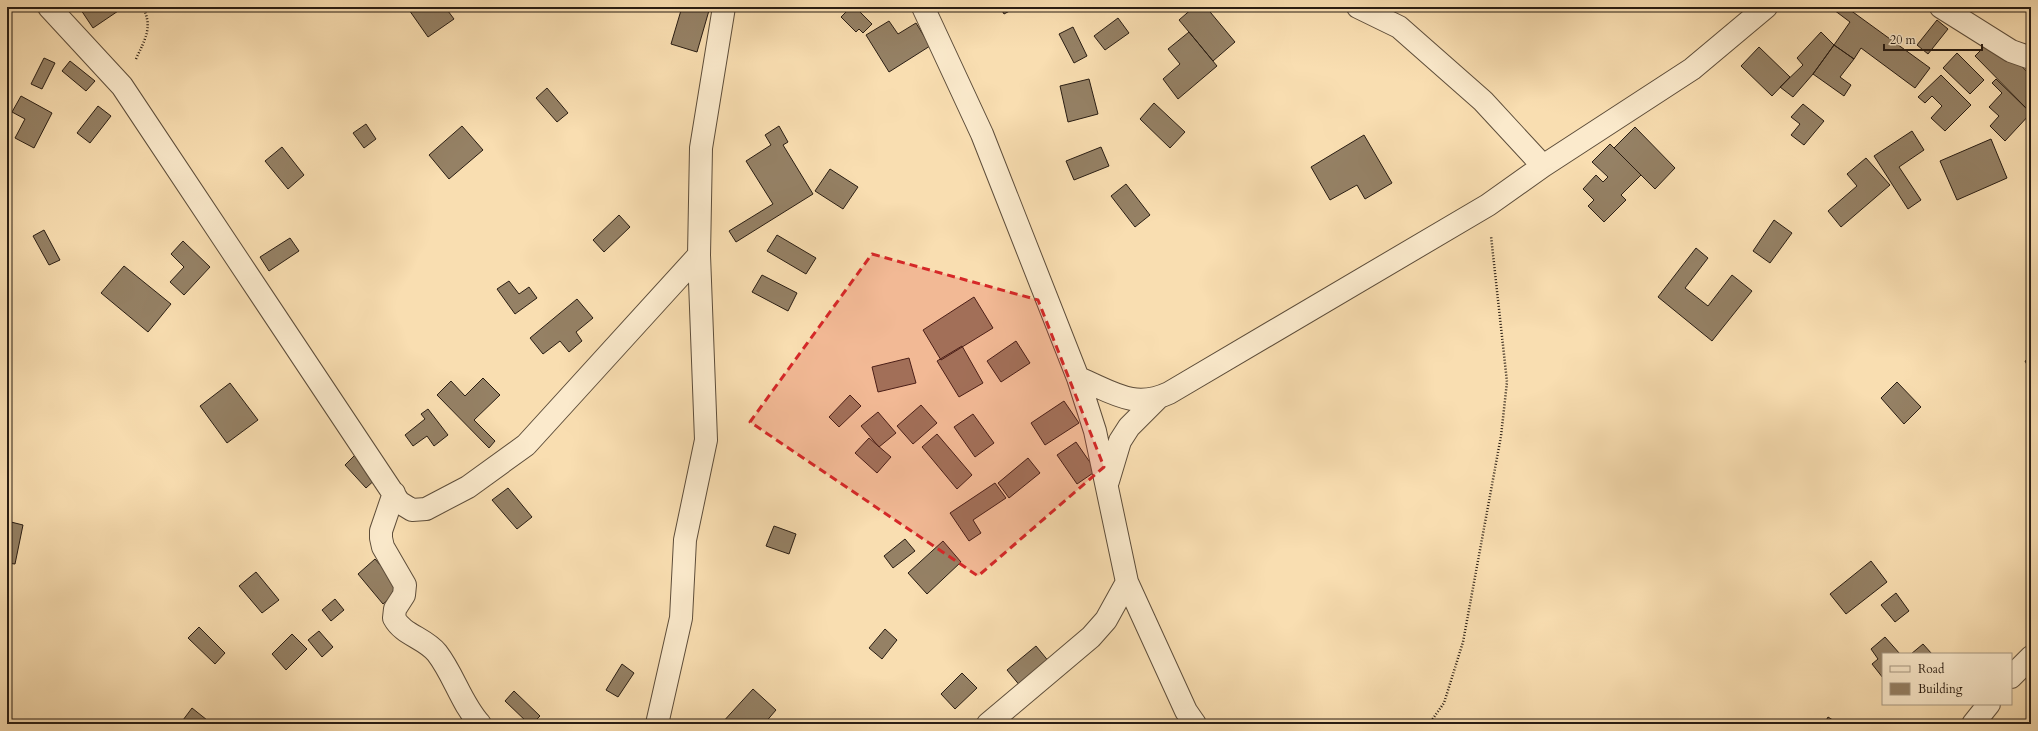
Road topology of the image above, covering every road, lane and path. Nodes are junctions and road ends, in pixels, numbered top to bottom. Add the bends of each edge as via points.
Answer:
1 (49, 7) edge
2 (143, 7) edge
3 (724, 7) edge
4 (923, 7) edge
5 (1358, 7) edge
6 (1766, 7) edge
7 (1941, 7) edge
8 (2031, 58) edge
9 (122, 86) junction
10 (1543, 166) junction
11 (1488, 205) junction
12 (699, 255) junction
13 (1078, 378) junction
14 (1158, 398) junction
15 (1107, 484) junction
16 (394, 493) junction
17 (1127, 582) junction
18 (2031, 657) edge
19 (2012, 676) edge
20 (1988, 705) edge
21 (480, 724) edge
22 (657, 724) edge
23 (988, 724) edge
24 (1195, 724) edge
25 (1429, 724) edge
26 (1973, 724) edge

1 - 9 street
2 - 9 path via 148,18 148,34
3 - 12 street via 701,148
4 - 13 street via 982,134
5 - 10 street via 1399,28 1483,101
6 - 10 street via 1692,69
7 - 8 street via 2012,51
9 - 16 street
10 - 11 street
11 - 14 street
11 - 25 path via 1507,382 1500,436 1463,642 1444,703
12 - 16 street via 526,445 468,487 426,509 419,510 406,506 399,502
12 - 22 street via 706,440 685,540 680,618
13 - 14 street via 1133,401
13 - 15 street via 1095,430
14 - 15 street via 1129,427 1120,441
15 - 17 street
16 - 21 street via 381,531 383,547 405,585 404,595 395,609 394,618 403,629 436,652 469,712
17 - 23 street via 1106,620 1090,637
17 - 24 street via 1186,712
18 - 19 street
20 - 26 street

